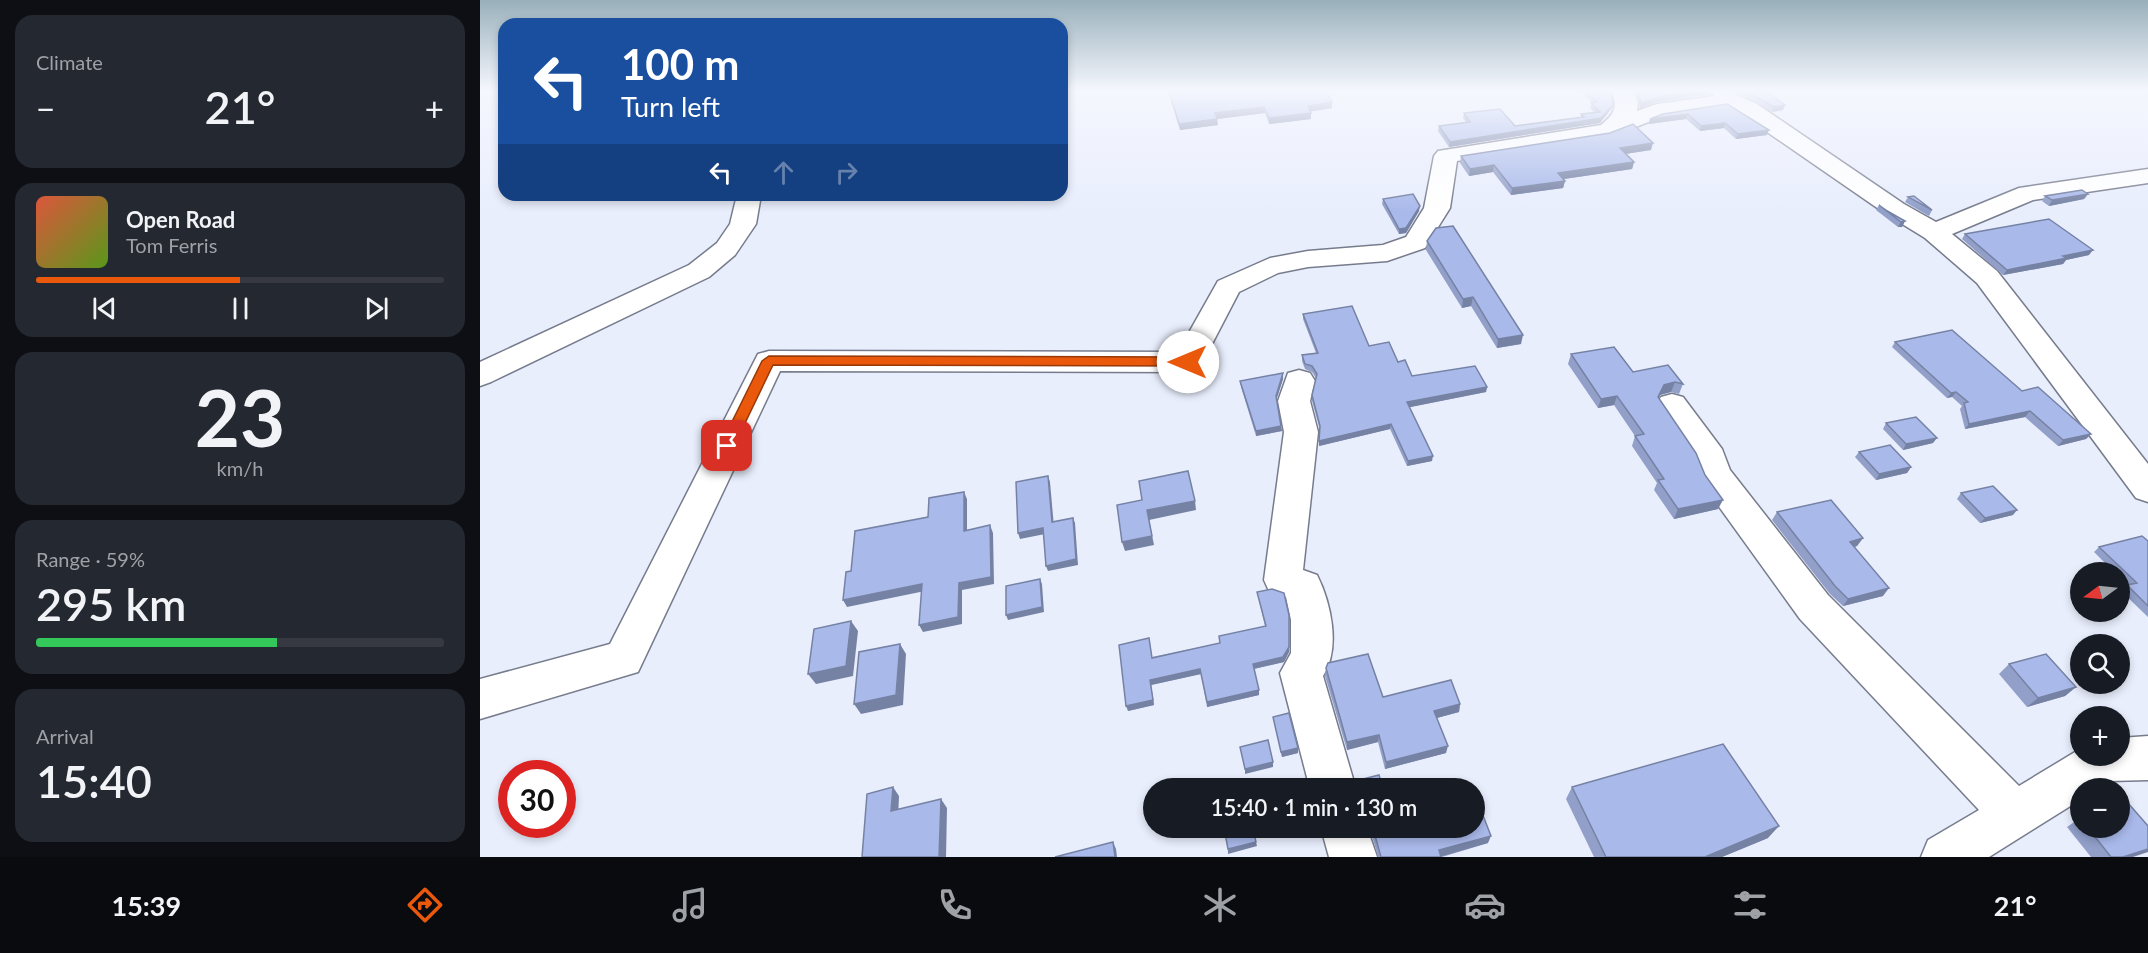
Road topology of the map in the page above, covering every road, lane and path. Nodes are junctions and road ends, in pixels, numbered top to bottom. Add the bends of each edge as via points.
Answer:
1 (1608, 131) edge
2 (1781, 131) edge
3 (2148, 176) edge
4 (748, 201) edge
5 (1934, 232) junction
6 (480, 375) edge
7 (1299, 381) dead end
8 (1672, 405) dead end
9 (2148, 489) edge
10 (480, 699) edge
11 (2148, 758) edge
12 (1331, 778) edge
13 (2015, 814) junction
14 (1347, 838) edge
15 (1353, 857) edge
16 (1946, 857) edge

1 - 10 street via 1446,156 1437,208 1416,242 1387,253 1270,266 1228,287 1188,362 769,361 624,659
2 - 5 street
3 - 5 street via 2028,193
4 - 6 street via 743,224 726,249 699,271
5 - 9 street via 1987,277
7 - 12 street via 1294,401 1300,432 1284,580 1303,586 1311,620 1312,657 1301,673
8 - 13 street via 1710,458 1714,474 1814,607
11 - 13 street via 2104,760
13 - 16 street
14 - 15 street

